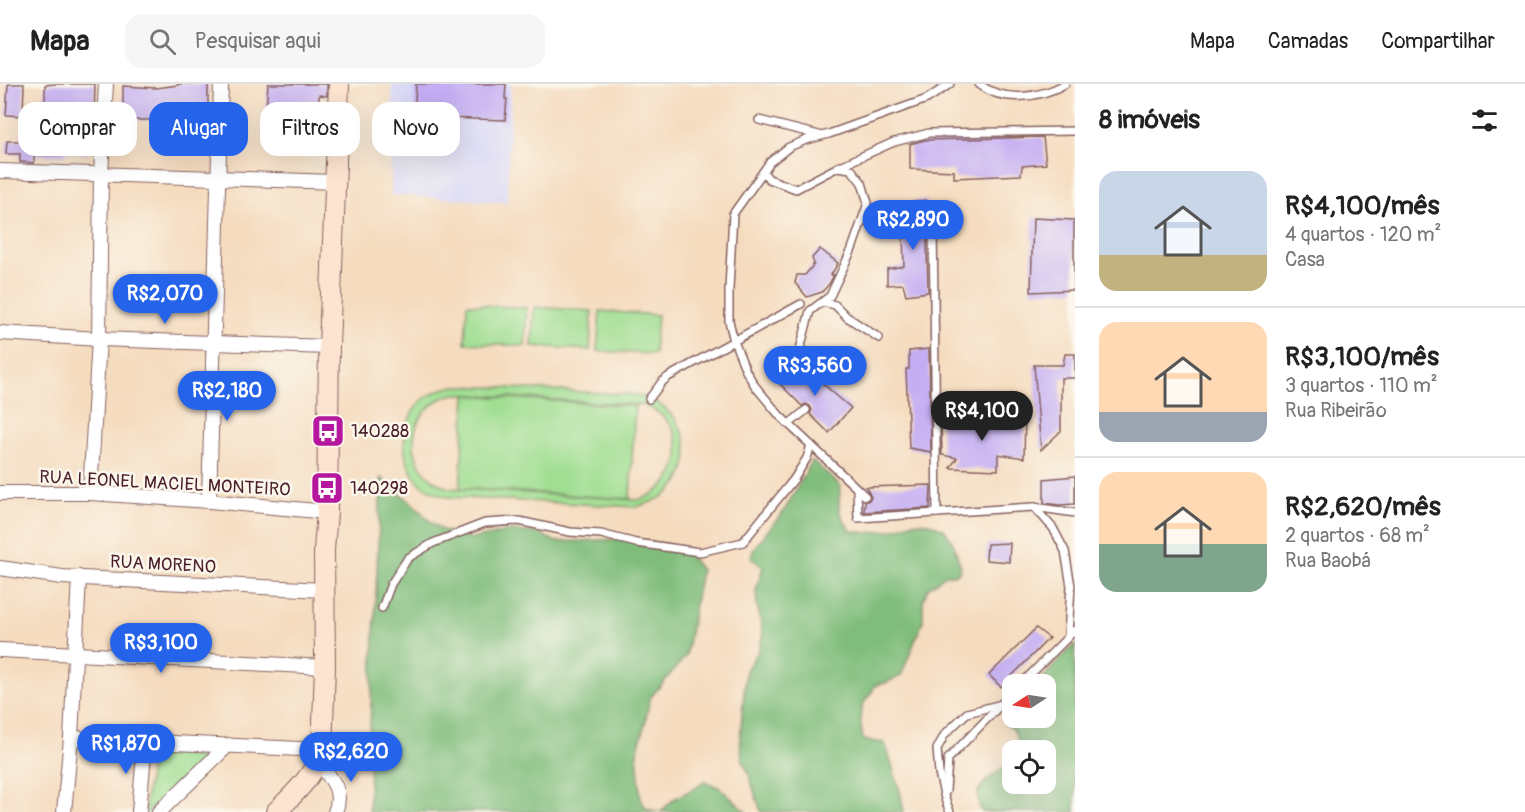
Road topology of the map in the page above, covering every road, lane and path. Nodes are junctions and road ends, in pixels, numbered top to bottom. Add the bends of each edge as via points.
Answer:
1 (106, 84) edge
2 (221, 84) edge
3 (339, 84) edge
4 (950, 84) edge
5 (979, 84) edge
6 (1065, 84) edge
7 (759, 120) dead end
8 (1075, 131) edge
9 (822, 136) junction
10 (838, 167) junction
11 (0, 171) edge
12 (763, 172) junction
13 (101, 174) junction
14 (219, 178) junction
15 (336, 182) junction
16 (933, 227) dead end
17 (823, 302) junction
18 (801, 304) dead end
19 (0, 333) edge
20 (879, 338) dead end
21 (99, 339) junction
22 (734, 341) junction
23 (213, 343) junction
24 (329, 347) junction
25 (797, 361) dead end
26 (649, 399) dead end
27 (806, 410) dead end
28 (789, 424) junction
29 (811, 445) junction
30 (857, 489) junction
31 (0, 494) edge
32 (90, 494) junction
33 (865, 496) dead end
34 (209, 501) junction
35 (1034, 507) junction
36 (327, 512) junction
37 (937, 513) junction
38 (1075, 513) edge
39 (0, 568) edge
40 (79, 578) junction
41 (324, 590) junction
42 (382, 608) dead end
43 (1075, 630) edge
44 (1068, 636) junction
45 (0, 650) edge
46 (75, 654) junction
47 (325, 667) junction
48 (1032, 674) edge
49 (1002, 704) joint
50 (71, 738) junction
51 (145, 741) junction
52 (228, 745) junction
53 (320, 756) junction
54 (945, 799) junction
55 (64, 812) edge
56 (139, 812) edge
57 (159, 812) edge
58 (276, 812) edge
59 (335, 812) edge
60 (950, 812) edge

1 - 13 street
2 - 14 street
3 - 15 street
4 - 9 lane via 927,99
5 - 6 lane via 1000,95 1019,97
7 - 9 lane
8 - 10 lane via 929,133 894,142
9 - 12 lane via 789,147
10 - 12 lane via 796,189 768,179
10 - 17 lane via 851,169 862,183 868,202 852,249 830,296
11 - 13 street
12 - 22 lane via 734,214 729,305
13 - 14 street
13 - 21 street
14 - 15 street
14 - 23 street
15 - 24 street
16 - 37 lane
17 - 20 lane via 835,305
17 - 25 lane via 810,310
18 - 22 lane
19 - 21 street
21 - 23 street
21 - 32 street
22 - 26 lane via 668,377
22 - 28 lane via 755,386
23 - 24 street
23 - 34 street
24 - 36 street
27 - 28 lane
28 - 29 lane
29 - 30 lane
29 - 42 lane via 794,479 743,542 700,552 519,521 485,523 433,543 408,558 391,584
30 - 33 lane
30 - 37 lane via 858,518
31 - 32 street, RUA LEONEL MACIEL MONTEIRO
32 - 34 street, RUA LEONEL MACIEL MONTEIRO
34 - 36 street, RUA LEONEL MACIEL MONTEIRO
35 - 37 lane
35 - 38 lane
35 - 44 lane via 1053,528 1065,551 1071,586
36 - 41 street
39 - 40 street, RUA MORENO
40 - 41 street, RUA MORENO
40 - 46 street
41 - 47 street
43 - 44 lane
44 - 48 lane
45 - 46 street
46 - 47 street
46 - 50 street
47 - 53 street
49 - 54 lane via 948,759
49 - 54 lane via 967,713 945,734 937,749
50 - 51 street
50 - 55 street
51 - 52 street
51 - 56 street
52 - 53 street
52 - 57 street
53 - 58 street via 296,792
53 - 59 street via 339,796
54 - 60 lane

